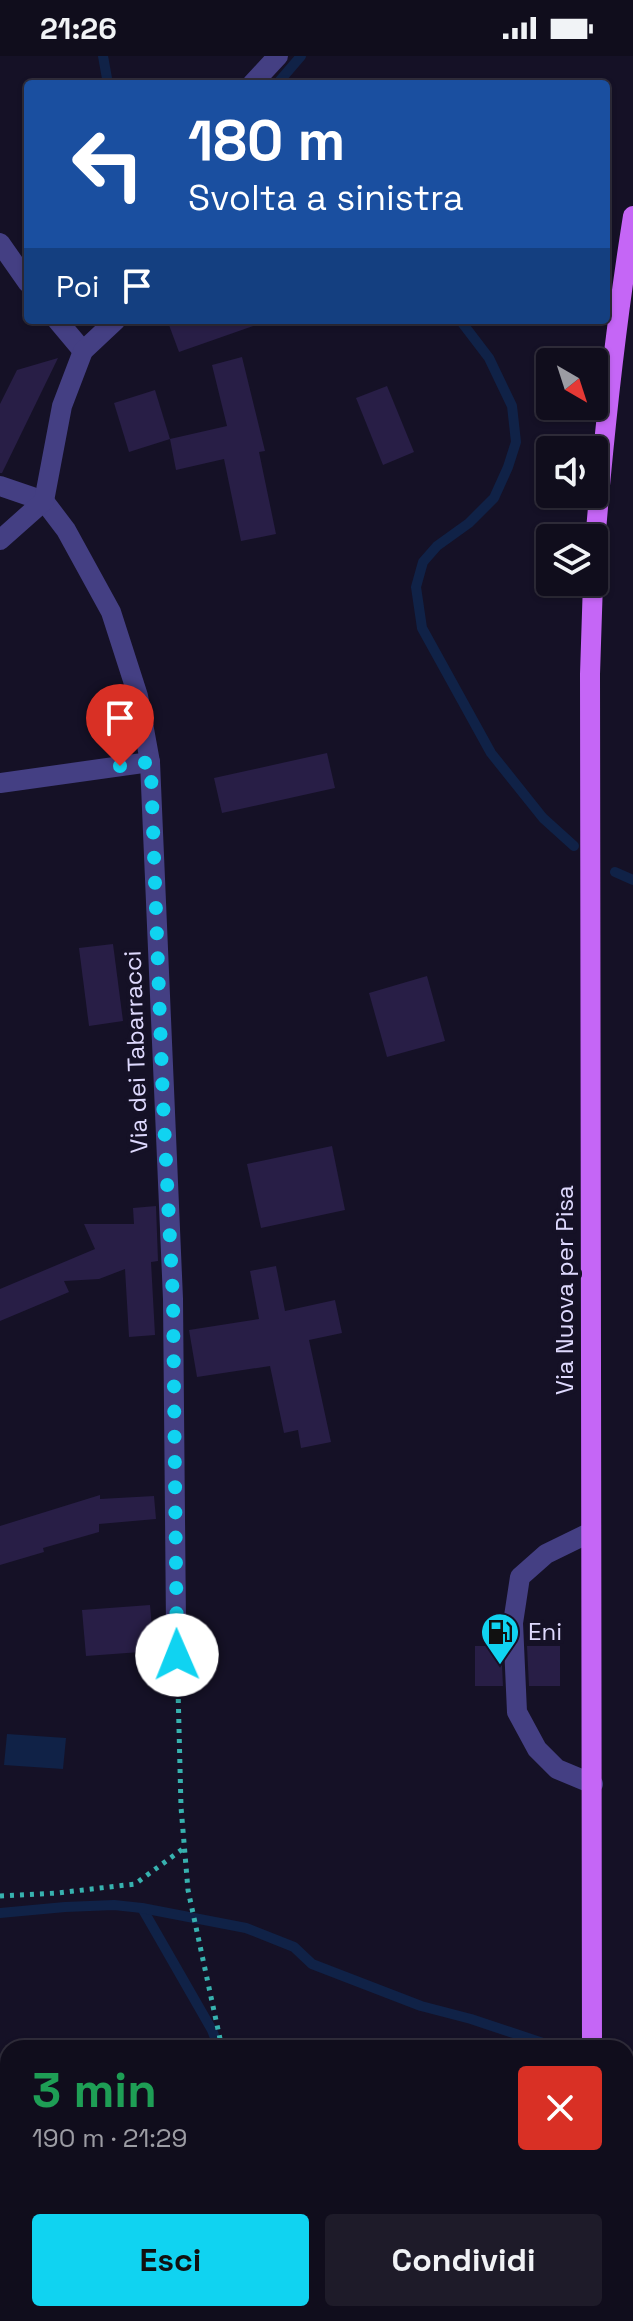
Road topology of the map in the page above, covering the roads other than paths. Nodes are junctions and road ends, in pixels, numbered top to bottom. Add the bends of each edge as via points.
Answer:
1 (278, 56) edge
2 (256, 80) edge
3 (633, 216) edge
4 (0, 243) edge
5 (24, 277) edge
6 (60, 324) edge
7 (112, 324) edge
8 (83, 351) junction
9 (0, 486) edge
10 (44, 501) junction
11 (597, 524) edge
12 (0, 540) edge
13 (593, 596) edge
14 (150, 762) junction
15 (0, 783) edge
16 (591, 1532) junction
17 (176, 1625) road end
18 (593, 1784) junction
19 (592, 2040) edge

1 - 2 street
3 - 11 main road
4 - 5 street
6 - 8 street
7 - 8 street
8 - 10 street via 62,406
9 - 10 street
10 - 12 street
10 - 14 street, Via dei Tabarracci via 111,612 138,696
13 - 16 main road, Via Nuova per Pisa
14 - 15 street
14 - 17 street, Via dei Tabarracci via 173,1299
16 - 18 main road, Via Nuova per Pisa
16 - 18 street via 546,1554 520,1577 513,1623 517,1712 537,1749 557,1769
18 - 19 main road, Via Nuova per Pisa

